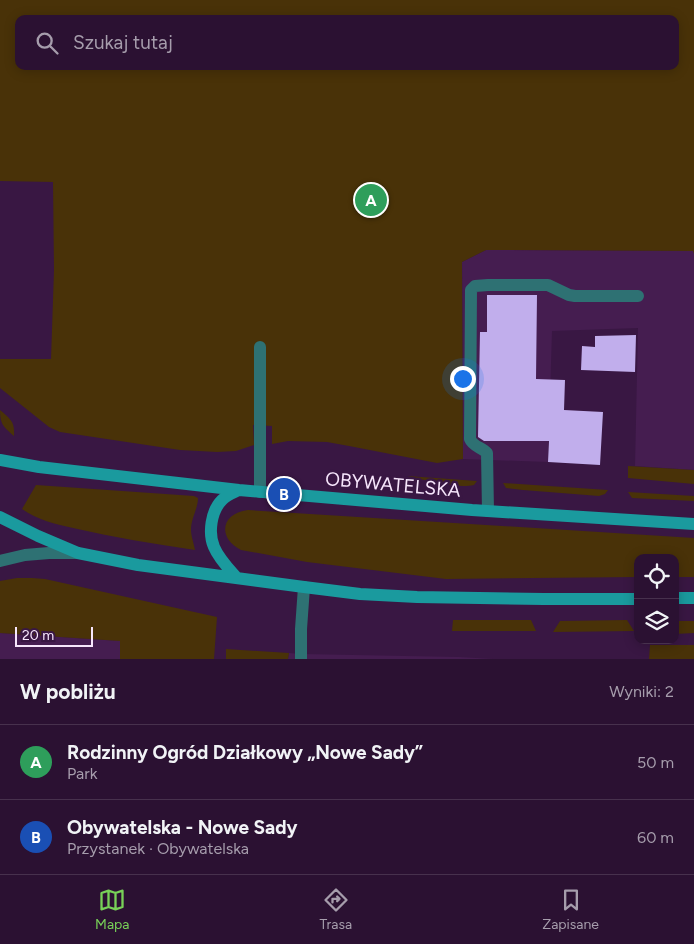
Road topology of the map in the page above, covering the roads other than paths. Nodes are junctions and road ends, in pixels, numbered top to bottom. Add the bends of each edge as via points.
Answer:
1 (638, 296) dead end
2 (260, 347) dead end
3 (0, 460) edge
4 (239, 490) junction
5 (260, 492) junction
6 (488, 511) junction
7 (0, 517) edge
8 (694, 524) edge
9 (78, 552) junction
10 (0, 561) edge
11 (237, 578) junction
12 (304, 587) junction
13 (679, 598) edge
14 (694, 598) edge
15 (634, 599) edge
16 (301, 659) edge

1 - 6 street via 575,296 542,285 488,285 475,286 471,290 470,439 487,453
2 - 5 street
3 - 4 main road, OBYWATELSKA
4 - 5 main road, OBYWATELSKA
4 - 11 main road via 218,504 210,530 218,555
5 - 6 main road, OBYWATELSKA
6 - 8 main road, OBYWATELSKA
7 - 9 main road
9 - 10 street via 25,555
9 - 11 main road via 138,566
11 - 12 main road
12 - 15 main road via 417,597
12 - 16 street
13 - 14 main road

